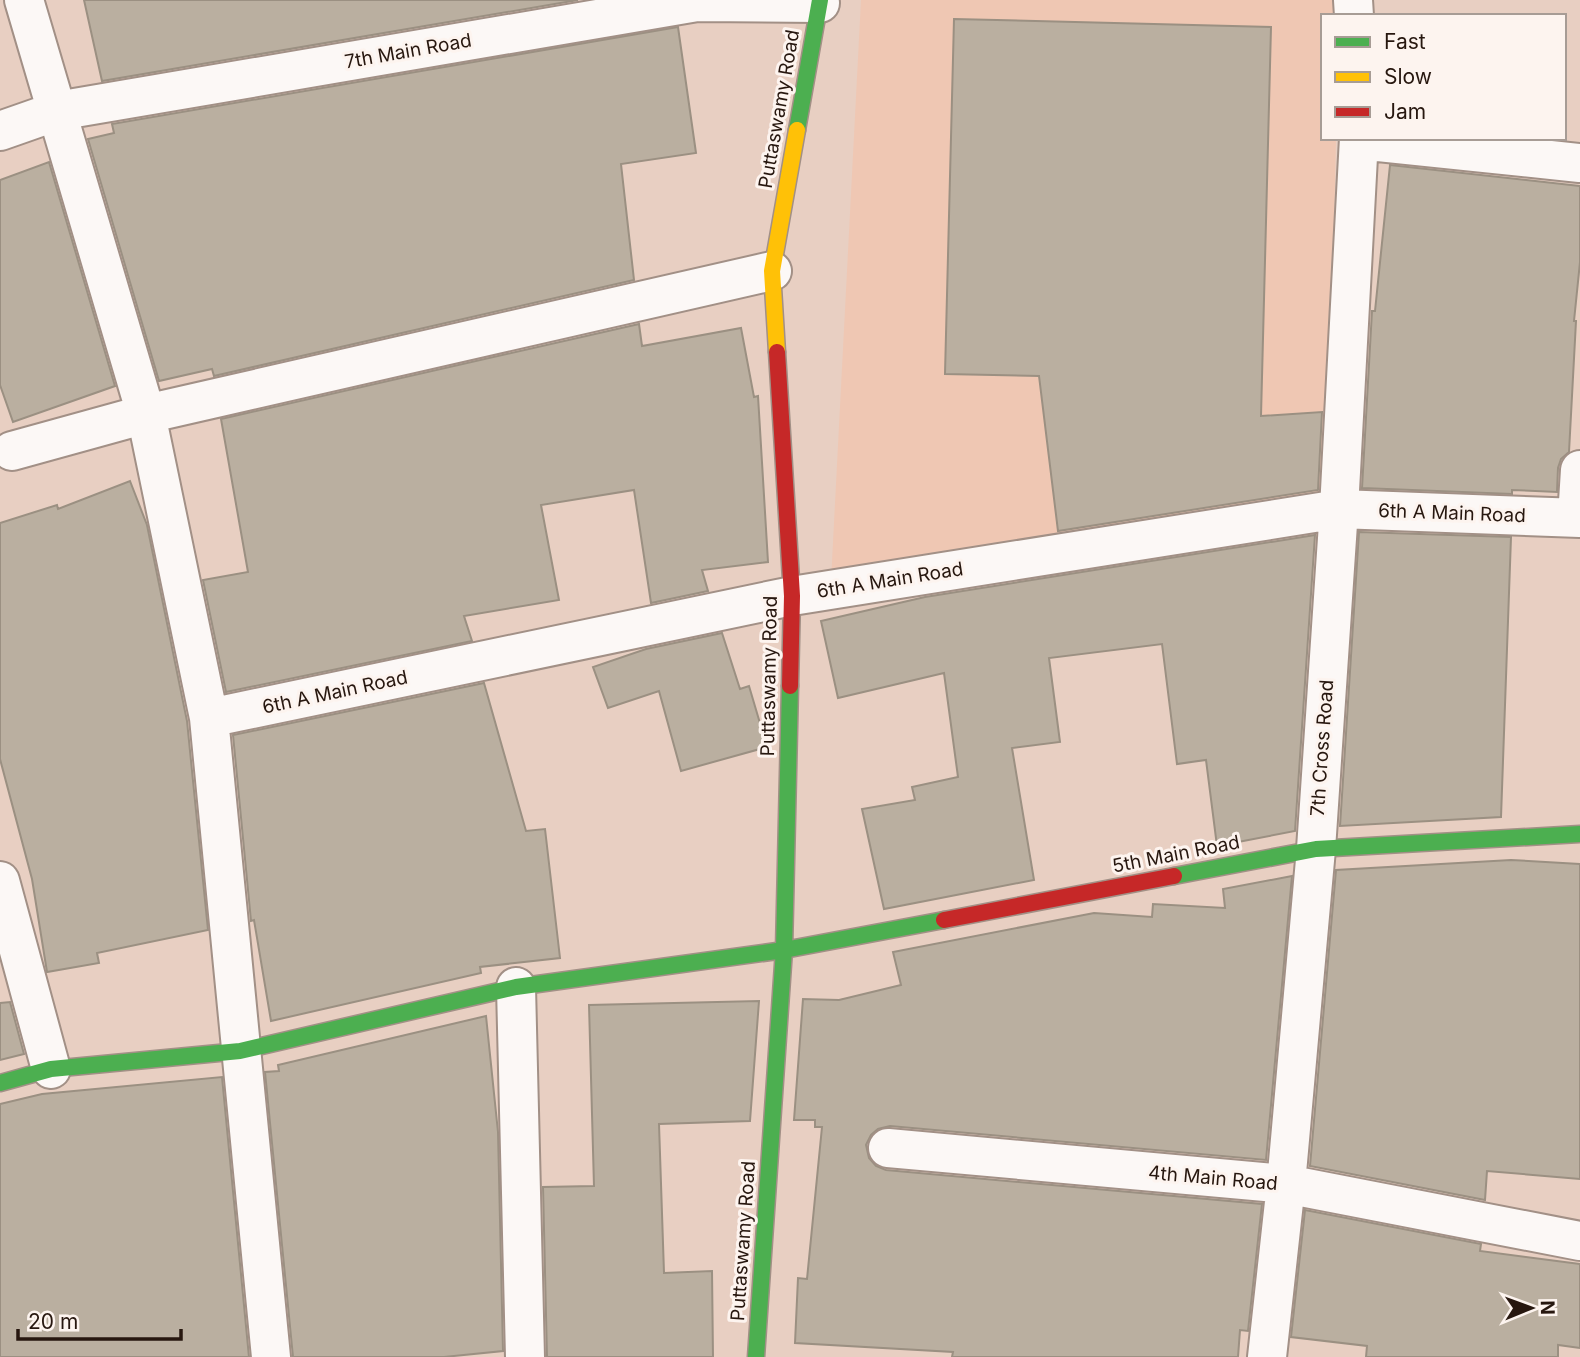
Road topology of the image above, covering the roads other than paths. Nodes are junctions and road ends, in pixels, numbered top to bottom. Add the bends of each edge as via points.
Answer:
1 (24, 0) edge
2 (820, 1) edge
3 (57, 111) junction
4 (0, 131) edge
5 (1359, 140) edge
6 (1368, 140) edge
7 (1580, 163) edge
8 (772, 271) junction
9 (146, 414) junction
10 (12, 451) dead end
11 (1580, 470) edge
12 (1339, 509) junction
13 (1578, 518) edge
14 (792, 596) junction
15 (209, 719) junction
16 (1580, 834) edge
17 (1316, 849) junction
18 (0, 881) edge
19 (784, 950) junction
20 (516, 987) junction
21 (240, 1051) junction
22 (51, 1069) junction
23 (0, 1083) edge
24 (888, 1148) dead end
25 (1286, 1184) junction
26 (1580, 1241) edge
27 (271, 1357) edge
28 (525, 1357) edge
29 (756, 1357) edge
30 (1267, 1357) edge

1 - 3 street
2 - 3 street, 7th Main Road via 697,2
2 - 8 street, Puttaswamy Road
3 - 4 street, 7th Main Road
3 - 9 street
5 - 12 street, 7th Cross Road
6 - 7 street
8 - 9 street
8 - 14 street, Puttaswamy Road
9 - 10 street
9 - 15 street
11 - 13 street
12 - 13 street, 6th A Main Road
12 - 14 street, 6th A Main Road
12 - 17 street, 7th Cross Road
14 - 15 street, 6th A Main Road
14 - 19 street, Puttaswamy Road
15 - 21 street
16 - 17 street, 5th Main Road
17 - 19 street, 5th Main Road
17 - 25 street, 7th Cross Road
18 - 22 street
19 - 20 street, 5th Main Road
19 - 29 street, Puttaswamy Road
20 - 21 street, 5th Main Road
20 - 28 street
21 - 22 street, 5th Main Road
21 - 27 street
22 - 23 street, 5th Main Road
24 - 25 street, 4th Main Road
25 - 26 street, 4th Main Road
25 - 30 street, 7th Cross Road

